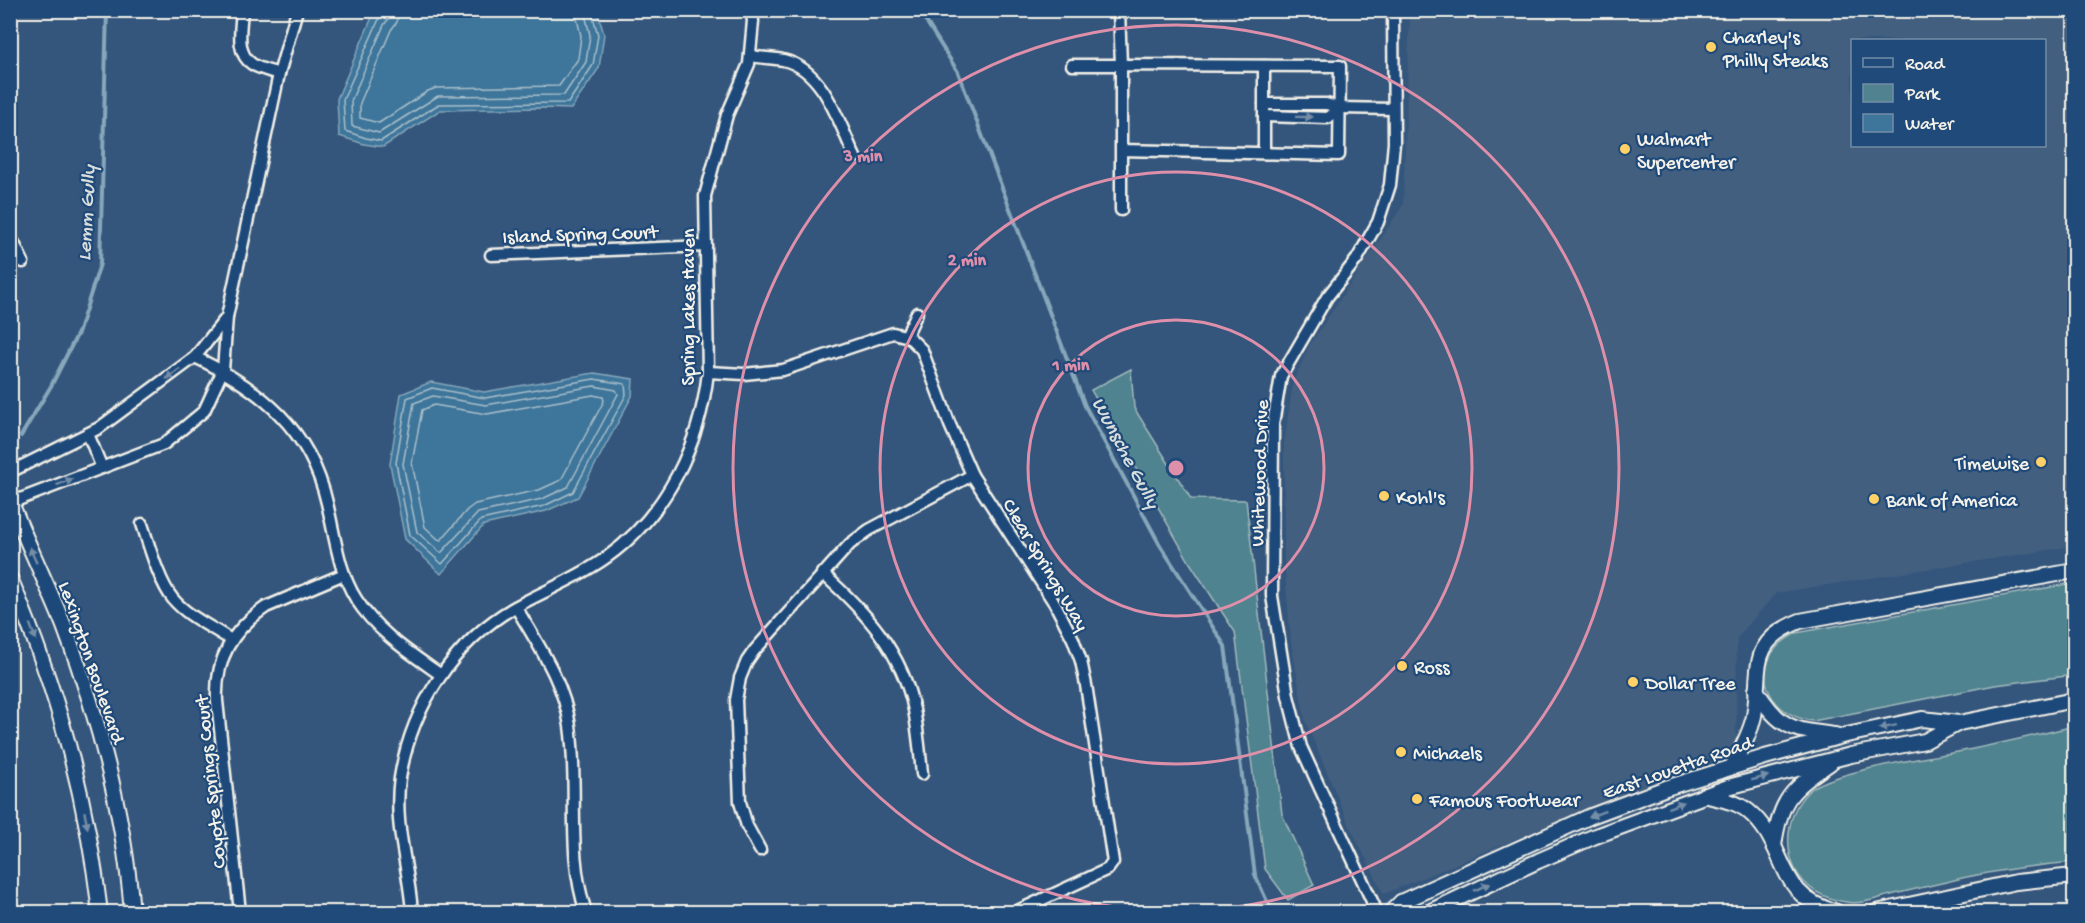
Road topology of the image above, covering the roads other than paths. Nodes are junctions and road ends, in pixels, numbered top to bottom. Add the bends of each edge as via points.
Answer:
1 (242, 10) edge
2 (297, 10) edge
3 (751, 10) edge
4 (1119, 10) edge
5 (1393, 10) edge
6 (751, 56) junction
7 (1072, 65) dead end
8 (1121, 65) junction
9 (1263, 66) junction
10 (279, 74) junction
11 (1264, 104) junction
12 (1340, 108) junction
13 (1394, 109) junction
14 (1264, 116) junction
15 (1264, 147) junction
16 (1121, 150) junction
17 (855, 157) dead end
18 (1121, 210) dead end
19 (10, 235) edge
20 (706, 246) junction
21 (491, 255) dead end
22 (23, 262) dead end
23 (917, 313) dead end
24 (227, 316) junction
25 (906, 336) junction
26 (195, 357) junction
27 (223, 370) junction
28 (708, 372) junction
29 (87, 434) junction
30 (102, 468) junction
31 (10, 472) edge
32 (972, 475) junction
33 (11, 502) edge
34 (142, 524) dead end
35 (2074, 571) edge
36 (822, 573) junction
37 (344, 574) junction
38 (10, 578) edge
39 (516, 607) junction
40 (231, 640) junction
41 (441, 675) junction
42 (1756, 690) junction
43 (2074, 700) edge
44 (1959, 723) junction
45 (1842, 736) junction
46 (1836, 759) junction
47 (1732, 767) junction
48 (922, 774) dead end
49 (1704, 795) junction
50 (1624, 804) junction
51 (1609, 831) junction
52 (1774, 846) junction
53 (760, 850) dead end
54 (2074, 876) edge
55 (100, 912) edge
56 (132, 912) edge
57 (240, 912) edge
58 (412, 912) edge
59 (586, 912) edge
60 (1015, 912) edge
61 (1377, 912) edge
62 (1391, 912) edge
63 (1429, 912) edge
64 (1837, 912) edge
65 (1876, 912) edge

1 - 10 street via 240,37 247,60
2 - 10 street
3 - 6 street, Spring Lakes Haven
4 - 8 street
5 - 13 street, Whitewood Drive
6 - 17 street via 784,60 806,69 821,85
6 - 20 street, Spring Lakes Haven via 727,115 705,196
7 - 8 street
8 - 9 street
8 - 16 street
9 - 11 street
9 - 12 street via 1340,66
10 - 24 street
11 - 12 street via 1326,104
11 - 14 street
12 - 13 street
14 -> 12 street via 1328,118
12 - 15 street via 1339,155
13 - 61 street, Whitewood Drive via 1390,186 1378,222 1281,376 1273,424 1272,596 1288,696 1301,747
14 - 15 street
15 - 16 street
16 - 18 street
19 - 22 street
20 - 21 street, Island Spring Court
20 - 28 street, Spring Lakes Haven
23 - 25 street
24 - 26 street
24 - 27 street
25 - 28 street via 886,334 783,370 756,374
25 - 32 street, Clear Springs Way via 922,350
26 - 27 street
26 -> 29 street
27 - 30 street via 204,411 164,444
27 - 37 street via 265,400 304,443 322,483
28 - 39 street, Spring Lakes Haven via 704,401 685,457 673,484 651,516 607,557
29 - 30 street
29 - 31 street
33 -> 30 street
32 - 36 street via 859,537
32 - 60 street, Clear Springs Way via 1055,604 1081,661 1112,854 1112,866 1108,869
56 -> 33 main road, Lexington Boulevard via 121,828 95,717 63,623
34 - 40 street via 173,599
35 - 42 main road via 1800,621 1783,628 1768,641 1757,666
36 - 48 street via 871,621 897,660 914,707
36 - 53 street via 747,661 736,691 740,802
37 - 40 street, Coyote Springs Court via 266,607
37 - 41 street via 376,625
38 -> 55 main road via 45,664 64,727 84,810
39 - 41 street, Spring Lakes Haven via 479,632
39 - 59 street via 555,674 567,713 577,874
40 - 57 street, Coyote Springs Court via 221,662 216,691
41 - 58 street, Spring Lakes Haven via 414,724 400,780 399,832
42 - 45 main road via 1781,722 1798,731
42 - 47 main road via 1749,733
43 - 44 main road, East Louetta Road
44 -> 45 main road, East Louetta Road via 1922,719
44 - 46 main road, East Louetta Road via 1925,741
45 - 47 main road, East Louetta Road
49 -> 46 main road, East Louetta Road
46 - 52 main road via 1799,784 1786,800
47 - 50 main road, East Louetta Road
51 -> 49 main road, East Louetta Road
49 - 52 main road via 1747,810 1763,825
50 - 51 main road
50 -> 62 main road, East Louetta Road via 1401,902
63 -> 51 main road, East Louetta Road
52 - 64 main road via 1797,893 1821,908
54 - 65 main road via 2016,882

